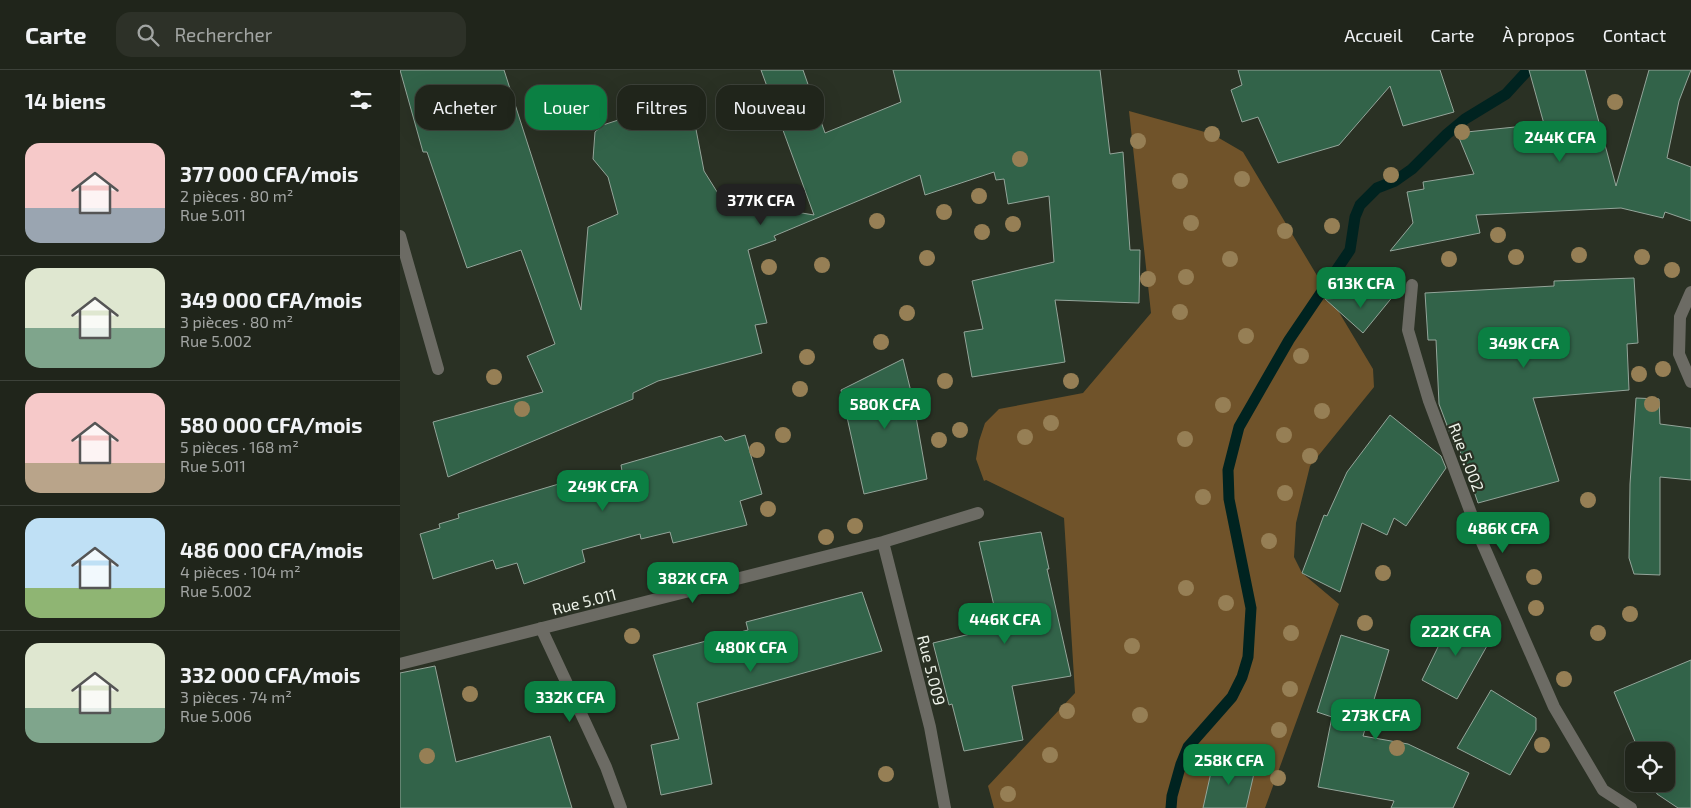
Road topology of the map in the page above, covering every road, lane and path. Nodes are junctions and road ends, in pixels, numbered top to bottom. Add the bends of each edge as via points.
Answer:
1 (400, 236) edge
2 (1412, 285) dead end
3 (1691, 292) edge
4 (438, 369) dead end
5 (1691, 382) edge
6 (978, 513) dead end
7 (883, 542) junction
8 (542, 628) junction
9 (400, 664) edge
10 (621, 808) edge
11 (945, 808) edge
12 (1631, 808) edge

1 - 4 street
2 - 12 street, Rue 5.002 via 1408,330 1429,401 1481,540 1554,707 1603,790
3 - 5 street via 1680,317 1679,354
6 - 7 street, Rue 5.011
7 - 8 street, Rue 5.011
7 - 11 street, Rue 5.009 via 930,727
8 - 9 street, Rue 5.011
8 - 10 street via 606,767

